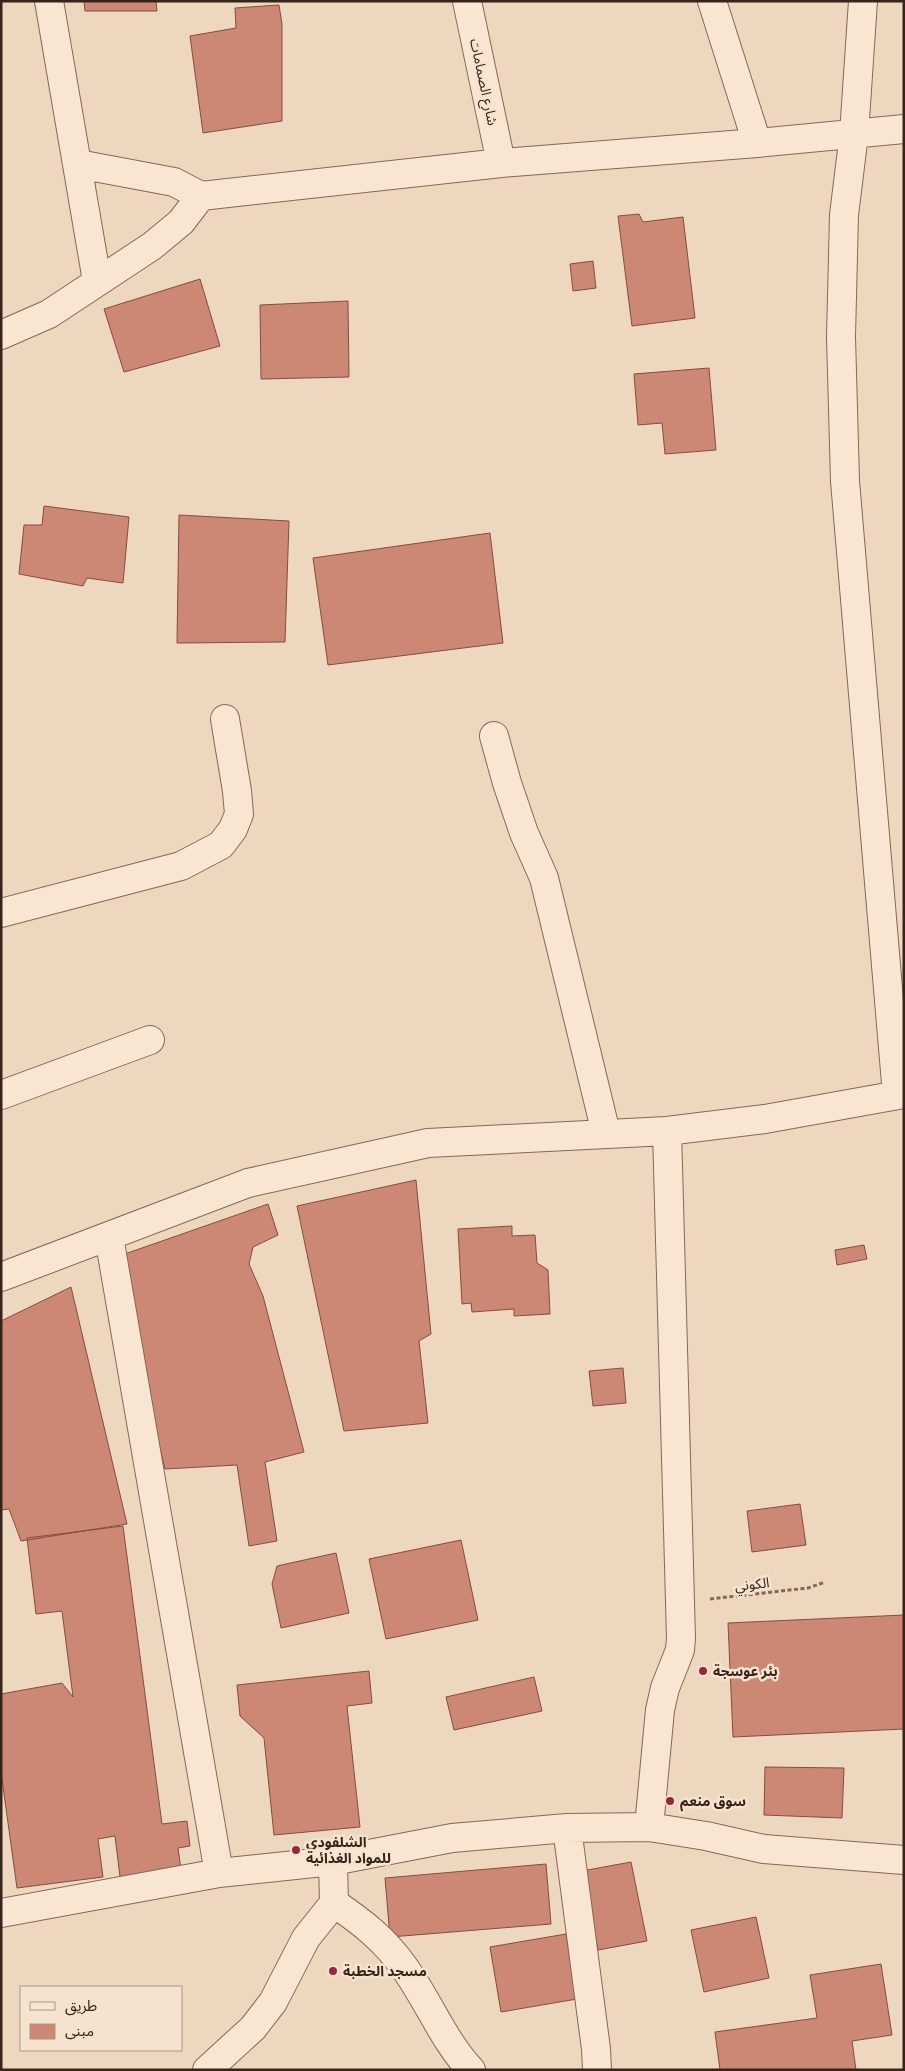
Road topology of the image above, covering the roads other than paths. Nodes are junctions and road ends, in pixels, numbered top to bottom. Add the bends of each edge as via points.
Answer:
1 (49, 1) edge
2 (466, 1) edge
3 (712, 1) edge
4 (863, 1) edge
5 (904, 129) edge
6 (854, 134) junction
7 (757, 143) junction
8 (78, 164) junction
9 (501, 164) junction
10 (201, 196) junction
11 (97, 281) junction
12 (1, 335) edge
13 (225, 719) dead end
14 (494, 736) dead end
15 (1, 913) edge
16 (150, 1040) dead end
17 (1, 1095) edge
18 (900, 1095) edge
19 (667, 1131) junction
20 (606, 1133) junction
21 (109, 1237) junction
22 (4, 1268) edge
23 (648, 1827) junction
24 (567, 1828) junction
25 (904, 1860) edge
26 (333, 1861) junction
27 (219, 1873) junction
28 (334, 1903) junction
29 (1, 1913) edge
30 (207, 2070) edge
31 (471, 2070) edge
32 (597, 2070) edge

1 - 8 street
2 - 9 street, شارع الصمامات
3 - 7 street
4 - 6 street
5 - 6 street
6 - 7 street
6 - 18 street via 844,215 841,337 845,481
7 - 9 street
8 - 10 street via 174,182
8 - 11 street
9 - 10 street
10 - 11 street via 181,222 152,246
11 - 12 street via 49,314
13 - 15 street via 239,814 221,845 181,866
14 - 20 street via 524,833 544,878
16 - 17 street
18 - 19 street via 765,1119
19 - 20 street
19 - 23 street via 680,1650 660,1710
20 - 21 street via 428,1143 248,1183
21 - 22 street
21 - 27 street
23 - 24 street
23 - 25 street via 764,1849
24 - 26 street via 452,1838
24 - 32 street
26 - 27 street
26 - 28 street
27 - 29 street
28 - 30 street via 306,1938 273,2002 253,2028
28 - 31 street via 371,1928 404,1966 448,2040

